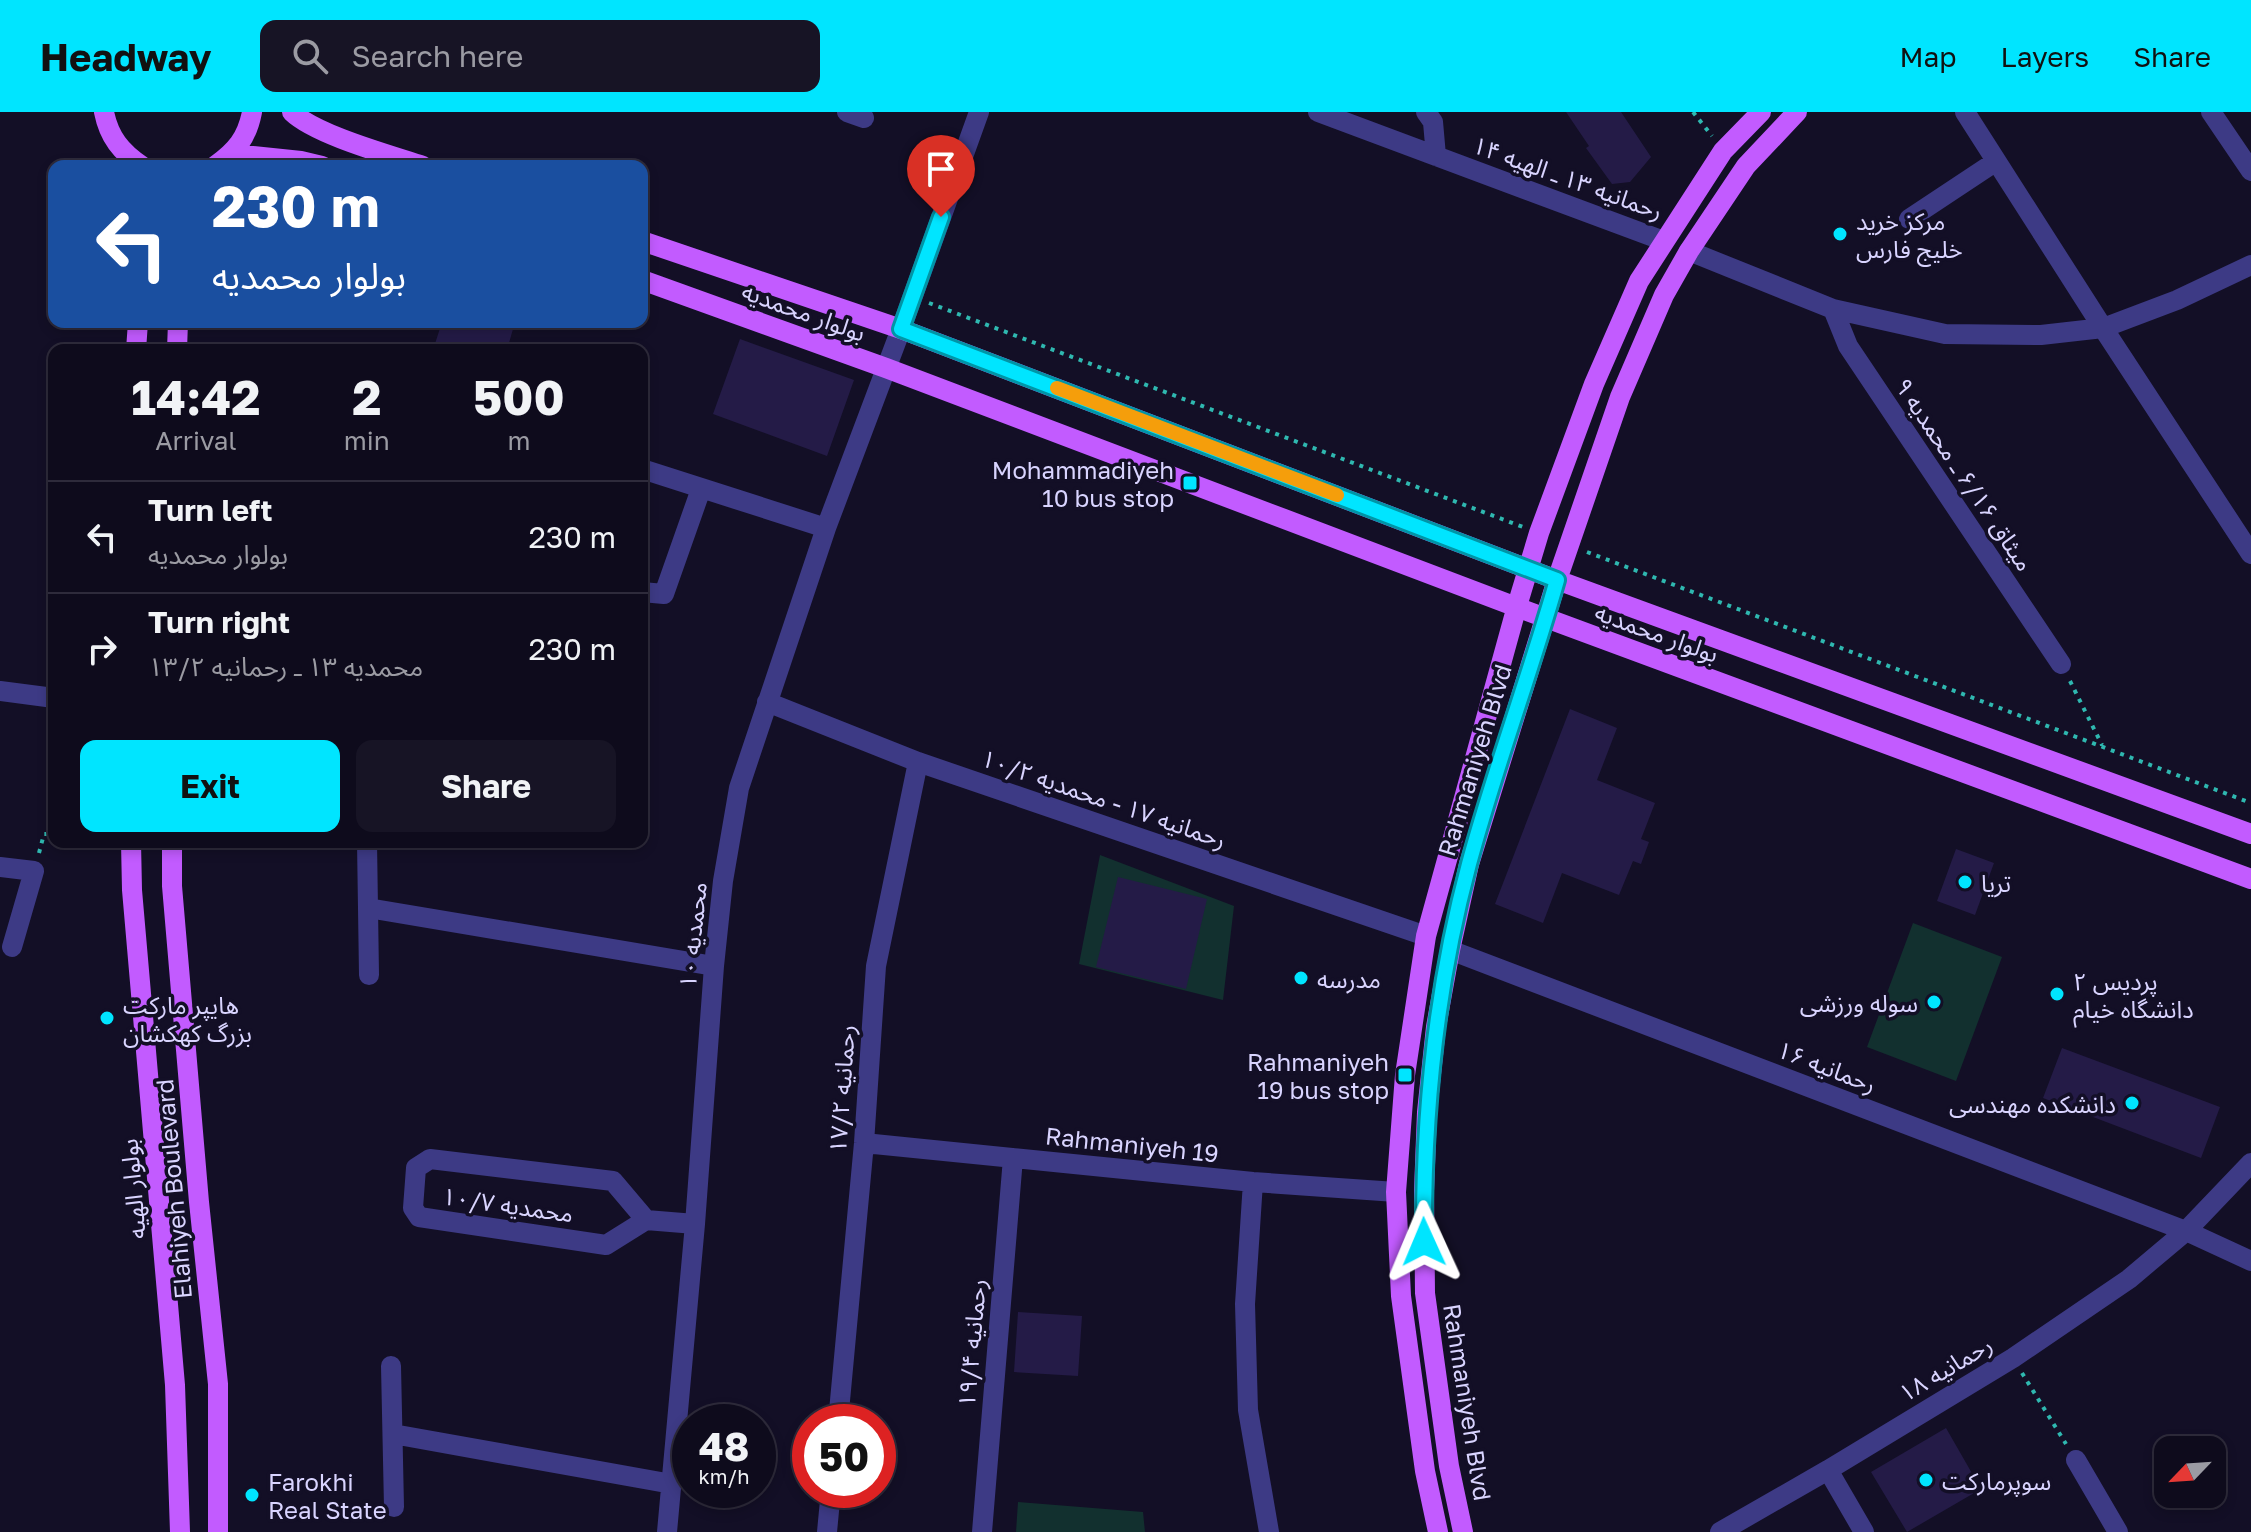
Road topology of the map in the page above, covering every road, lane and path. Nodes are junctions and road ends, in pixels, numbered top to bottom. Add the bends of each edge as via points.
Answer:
1 (91, 112) edge
2 (252, 112) edge
3 (292, 112) edge
4 (979, 112) edge
5 (1318, 112) edge
6 (1426, 112) edge
7 (1693, 112) edge
8 (1761, 112) edge
9 (1797, 112) edge
10 (1965, 112) edge
11 (2211, 112) edge
12 (105, 120) edge
13 (1723, 151) junction
14 (233, 154) junction
15 (1436, 156) junction
16 (131, 160) edge
17 (224, 160) edge
18 (291, 160) edge
19 (405, 160) edge
20 (1995, 162) junction
21 (2251, 171) edge
22 (1909, 219) dead end
23 (1664, 241) junction
24 (648, 243) edge
25 (1689, 251) junction
26 (2251, 265) edge
27 (648, 282) edge
28 (1833, 309) junction
29 (2103, 328) junction
30 (901, 329) junction
31 (886, 368) junction
32 (648, 471) edge
33 (701, 489) junction
34 (826, 528) junction
35 (2251, 554) edge
36 (1529, 567) junction
37 (1557, 580) junction
38 (648, 593) edge
39 (1517, 606) junction
40 (1546, 618) junction
41 (2061, 664) joint
42 (0, 691) edge
43 (48, 697) edge
44 (767, 702) junction
45 (2103, 747) dead end
46 (918, 762) junction
47 (48, 834) edge
48 (2251, 834) edge
49 (131, 848) edge
50 (172, 848) edge
51 (367, 848) edge
52 (0, 867) edge
53 (34, 871) junction
54 (2251, 879) edge
55 (368, 908) junction
56 (1426, 936) junction
57 (12, 947) dead end
58 (1450, 950) junction
59 (714, 966) junction
60 (369, 975) dead end
61 (864, 1143) junction
62 (1013, 1158) junction
63 (2251, 1163) edge
64 (1253, 1182) junction
65 (1396, 1192) junction
66 (646, 1220) junction
67 (695, 1224) junction
68 (2186, 1231) junction
69 (2251, 1261) edge
70 (2013, 1358) junction
71 (391, 1366) dead end
72 (679, 1404) edge
73 (840, 1404) edge
74 (393, 1434) junction
75 (2076, 1460) joint
76 (1828, 1470) junction
77 (672, 1484) joint
78 (394, 1507) dead end
79 (829, 1508) edge
80 (180, 1532) edge
81 (218, 1532) edge
82 (667, 1532) edge
83 (827, 1532) edge
84 (982, 1532) edge
85 (1269, 1532) edge
86 (1438, 1532) edge
87 (1463, 1532) edge
88 (1720, 1532) edge
89 (1864, 1532) edge
90 (2118, 1532) edge

1 - 12 main road
2 - 14 main road
3 - 19 main road via 340,138
4 - 30 street, محمدیه ۱۰
5 - 15 street, رحمانیه ۱۳ ـ الهیه ۱۴
6 - 15 street via 1433,122
7 - 13 path
8 - 13 main road, Rahmaniyeh Blvd
9 - 25 main road, Rahmaniyeh Blvd via 1746,166
10 - 20 street
11 - 21 street
12 - 16 main road
13 - 23 main road, Rahmaniyeh Blvd
14 - 17 main road
14 - 18 main road
15 - 23 street, رحمانیه ۱۳ ـ الهیه ۱۴
20 - 22 street
20 - 29 street
23 - 36 main road, Rahmaniyeh Blvd via 1639,281 1594,384
24 - 30 main road, بولوار محمدیه
25 - 28 street
25 - 37 main road, Rahmaniyeh Blvd via 1620,397
26 - 29 street
27 - 31 main road, بولوار محمدیه
28 - 29 street via 1945,334 2041,335
28 - 41 street, میثاق ۶/۱۶ ـ محمدیه ۹ via 1848,346
29 - 35 street
30 - 31 street, محمدیه ۱۰
30 - 36 main road, بولوار محمدیه
31 - 34 street, محمدیه ۱۰
31 - 39 main road, بولوار محمدیه
32 - 33 street
33 - 34 street
33 - 38 street via 664,594
34 - 44 street, محمدیه ۱۰
36 - 37 main road, بولوار محمدیه
36 - 39 main road, Rahmaniyeh Blvd
37 - 40 main road, Rahmaniyeh Blvd
37 - 48 main road, بولوار محمدیه
39 - 40 main road, بولوار محمدیه
39 - 56 main road, Rahmaniyeh Blvd
40 - 54 main road, بولوار محمدیه
40 - 58 main road, Rahmaniyeh Blvd via 1469,864
41 - 45 path
42 - 43 street
44 - 46 street, رحمانیه ۱۷ - محمدیه ۱۰/۲
44 - 59 street, محمدیه ۱۰ via 739,788
46 - 56 street, رحمانیه ۱۷ - محمدیه ۱۰/۲
46 - 61 street, رحمانیه ۱۷/۲ via 876,966
47 - 53 path
49 - 80 main road, بولوار الهیه via 175,1385
50 - 81 main road, Elahiyeh Boulevard via 218,1384
51 - 55 street
52 - 53 street
53 - 57 street
55 - 59 street
55 - 60 street
56 - 65 main road, Rahmaniyeh Blvd via 1405,1075
58 - 68 street, رحمانیه ۱۶
58 - 87 main road, Rahmaniyeh Blvd via 1427,1112 1425,1293
59 - 67 street, محمدیه ۱۰
61 - 62 street, Rahmaniyeh 19
61 - 73 street, رحمانیه ۱۷/۲
62 - 64 street, Rahmaniyeh 19
62 - 84 street, رحمانیه ۱۹/۴
63 - 68 street, رحمانیه ۱۸
64 - 65 street, Rahmaniyeh 19
64 - 85 street via 1245,1304 1248,1410
65 - 86 main road, Rahmaniyeh Blvd via 1401,1296
66 - 66 street, محمدیه ۱۰/۷ via 613,1181 430,1159 416,1168 413,1208 419,1217 606,1245
66 - 67 street
67 - 72 street, محمدیه ۱۰
68 - 69 street, رحمانیه ۱۶
68 - 70 street, رحمانیه ۱۸ via 2129,1279
70 - 75 path
70 - 76 street, رحمانیه ۱۸
71 - 74 street
74 - 77 street
74 - 78 street
75 - 90 street
76 - 88 street, رحمانیه ۱۸
76 - 89 street
77 - 82 street, محمدیه ۱۰
79 - 83 street

